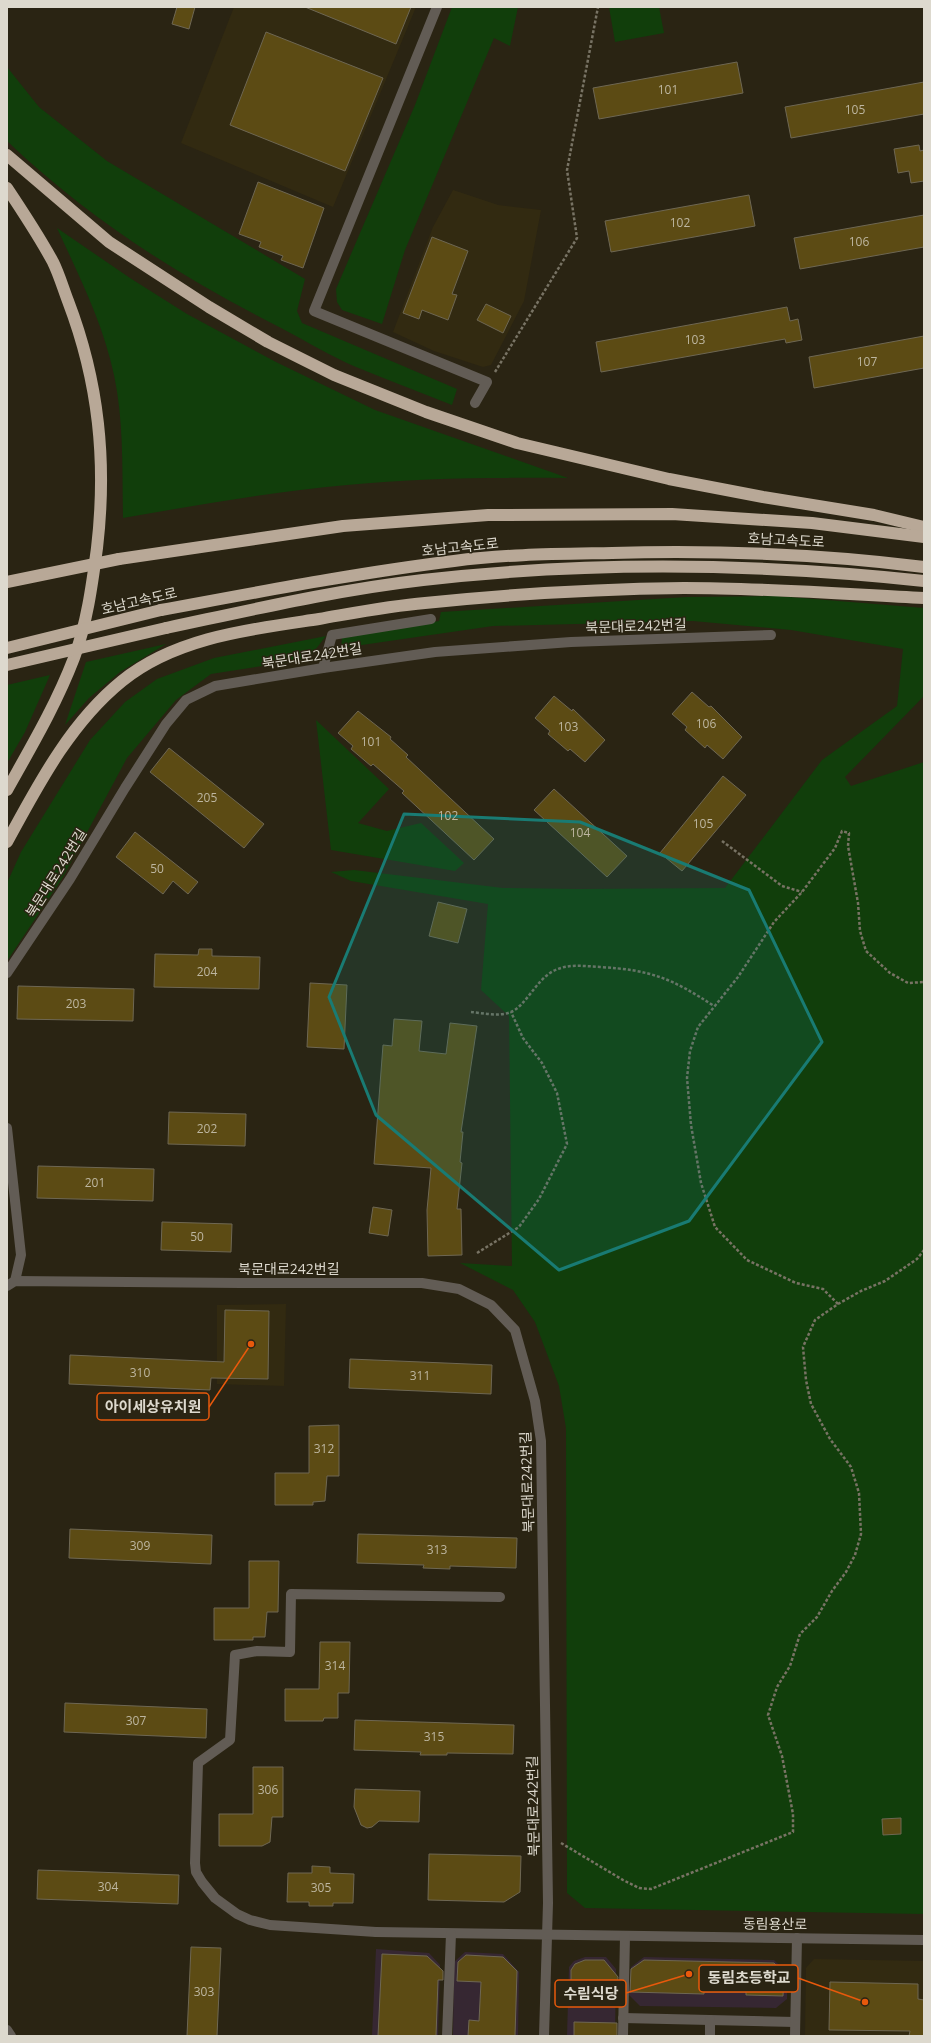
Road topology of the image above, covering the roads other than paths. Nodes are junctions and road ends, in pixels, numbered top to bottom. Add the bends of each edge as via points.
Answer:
1 (437, 7) edge
2 (7, 155) edge
3 (7, 188) edge
4 (475, 403) dead end
5 (924, 527) edge
6 (924, 537) edge
7 (924, 567) edge
8 (924, 581) edge
9 (7, 582) edge
10 (924, 598) edge
11 (431, 619) dead end
12 (771, 635) dead end
13 (7, 648) edge
14 (7, 665) edge
15 (323, 668) junction
16 (7, 790) edge
17 (7, 842) edge
18 (7, 973) edge
19 (7, 1128) edge
20 (11, 1284) edge
21 (500, 1597) dead end
22 (451, 1934) junction
23 (546, 1935) junction
24 (625, 1936) junction
25 (797, 1938) junction
26 (924, 1940) edge
27 (623, 2018) junction
28 (710, 2020) junction
29 (795, 2022) junction
30 (7, 2030) edge
31 (11, 2036) edge
32 (447, 2036) edge
33 (544, 2036) edge
34 (623, 2036) edge
35 (710, 2036) edge
36 (795, 2036) edge

1 - 4 street via 314,311 487,382
2 - 5 highway via 109,242 209,308 268,342 334,375 398,401 517,443 639,472 763,497 874,515
3 - 16 highway via 53,263 78,327 91,374 102,462 101,511 92,587 74,656 45,724
6 - 9 highway, 호남고속도로, bridge via 812,523 672,514 488,515 343,526 119,559
7 - 13 highway, 호남고속도로, bridge via 872,560 776,553 670,551 558,554 456,561 301,584 161,610
8 - 14 highway, bridge via 714,566 620,566 513,571 421,580 301,599
10 - 17 highway via 684,588 558,593 423,603 208,639 169,652 123,680 90,710 41,780
11 - 15 street via 332,635
12 - 15 street, 북문대로242번길 via 571,642 451,651
15 - 18 street, 북문대로242번길 via 215,686 186,700 166,724 70,880
19 - 20 street, 북문대로242번길 via 21,1255
20 - 23 street, 북문대로242번길 via 422,1282 459,1289 491,1306 515,1330 535,1401 541,1441 548,1903
21 - 22 street via 291,1594 290,1652 257,1651 236,1655 230,1740 198,1763 194,1852 196,1872 215,1898 237,1914 270,1925
22 - 23 street
22 - 32 street
23 - 24 street, 동림용산로
23 - 33 street, 북문대로242번길
24 - 25 street, 동림용산로
24 - 27 street
25 - 26 street, 동림용산로
25 - 29 street
27 - 28 street
27 - 34 street
28 - 29 street
28 - 35 street
29 - 36 street
30 - 31 street

